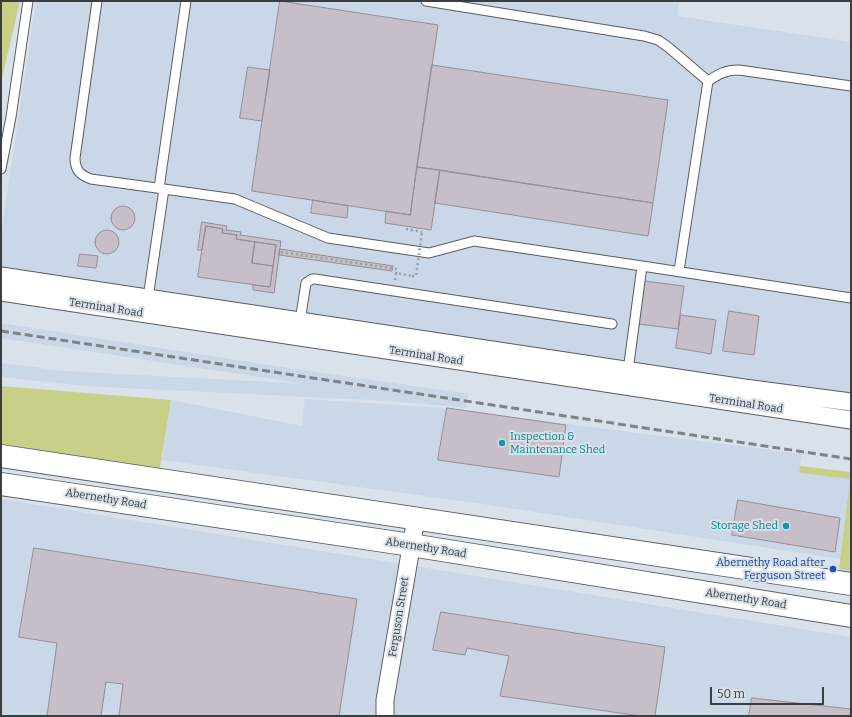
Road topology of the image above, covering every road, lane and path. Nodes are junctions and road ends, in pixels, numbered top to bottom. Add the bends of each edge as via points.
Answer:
1 (28, 1) edge
2 (97, 1) edge
3 (186, 1) edge
4 (426, 1) edge
5 (708, 81) junction
6 (851, 86) edge
7 (1, 169) edge
8 (161, 189) junction
9 (406, 229) dead end
10 (281, 252) dead end
11 (642, 266) junction
12 (679, 271) junction
13 (396, 273) dead end
14 (401, 274) dead end
15 (1, 276) edge
16 (1, 292) edge
17 (148, 298) junction
18 (851, 298) edge
19 (300, 321) junction
20 (612, 324) dead end
21 (628, 370) junction
22 (809, 397) junction
23 (851, 402) edge
24 (851, 407) edge
25 (851, 420) edge
26 (1, 457) edge
27 (1, 484) edge
28 (416, 518) junction
29 (411, 545) junction
30 (847, 585) edge
31 (851, 616) edge
32 (385, 716) edge

1 - 7 lane
2 - 8 lane via 75,165 78,172 91,179
3 - 8 lane
4 - 5 lane via 644,36 658,40 668,47
5 - 6 lane via 720,73 739,70
5 - 12 lane
8 - 11 lane via 235,199 328,238 429,253 474,241
8 - 17 lane
9 - 14 path, bridge via 422,232 416,276
10 - 13 path via 397,269
11 - 12 lane
11 - 21 lane
12 - 18 lane
15 - 17 street
16 - 25 street, Terminal Road
17 - 19 street
19 - 20 lane via 306,283 315,279
19 - 21 street
21 - 22 street
22 - 23 street
22 - 24 lane
26 - 28 main road
27 - 29 main road, Abernethy Road
28 - 29 street, Ferguson Street
28 - 30 main road
29 - 31 main road, Abernethy Road
29 - 32 street, Ferguson Street via 385,700

